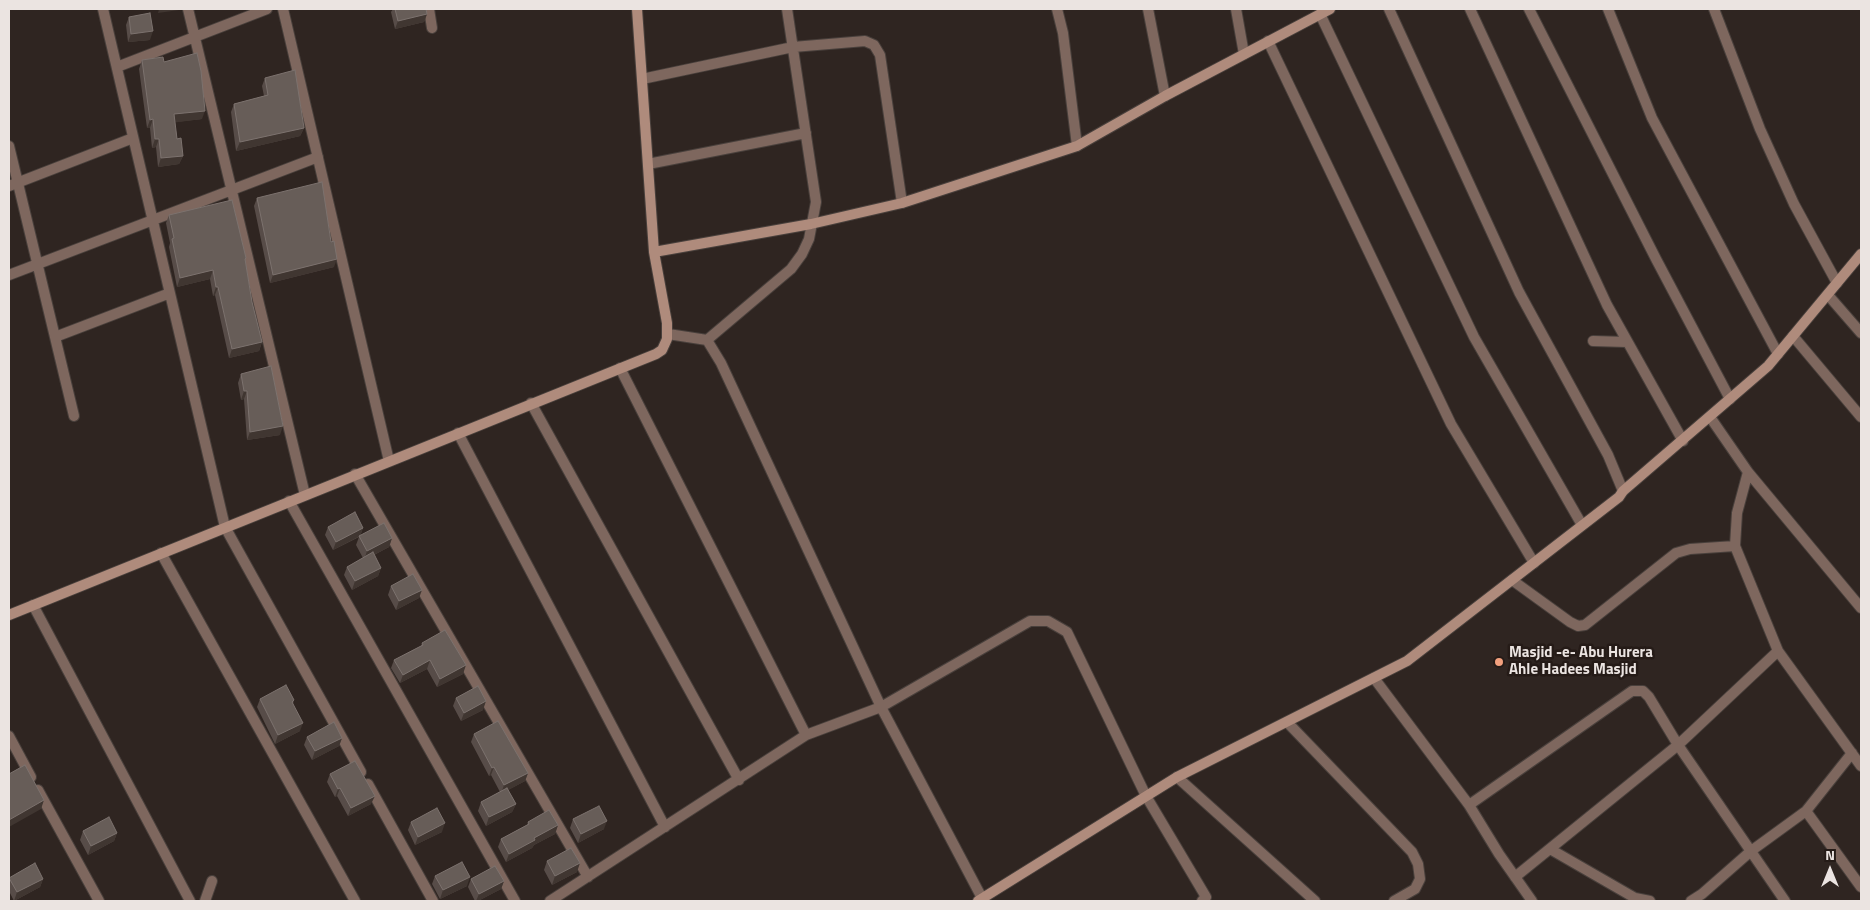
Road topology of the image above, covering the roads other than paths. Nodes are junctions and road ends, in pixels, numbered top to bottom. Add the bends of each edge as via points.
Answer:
1 (103, 9) edge
2 (188, 9) edge
3 (267, 9) edge
4 (283, 9) edge
5 (429, 9) edge
6 (637, 9) edge
7 (787, 9) edge
8 (1057, 9) edge
9 (1148, 9) edge
10 (1236, 9) edge
11 (1330, 9) edge
12 (1389, 9) edge
13 (1470, 9) edge
14 (1529, 9) edge
15 (1608, 9) edge
16 (1714, 9) edge
17 (1320, 14) junction
18 (432, 28) dead end
19 (195, 38) junction
20 (1268, 41) junction
21 (793, 48) junction
22 (1244, 54) junction
23 (117, 67) junction
24 (642, 79) junction
25 (1165, 96) junction
26 (806, 133) junction
27 (133, 138) junction
28 (9, 146) edge
29 (1076, 146) junction
30 (318, 157) junction
31 (648, 164) junction
32 (13, 185) edge
33 (232, 190) junction
34 (902, 203) junction
35 (152, 220) junction
36 (812, 224) junction
37 (654, 252) junction
38 (1861, 254) edge
39 (37, 264) junction
40 (9, 274) edge
41 (1837, 283) junction
42 (170, 293) junction
43 (1828, 294) junction
44 (1861, 332) edge
45 (668, 334) junction
46 (55, 336) junction
47 (1793, 336) junction
48 (707, 340) junction
49 (1593, 340) dead end
50 (1627, 342) junction
51 (1778, 354) junction
52 (620, 368) junction
53 (1730, 399) junction
54 (531, 403) junction
55 (74, 416) dead end
56 (1710, 417) junction
57 (1861, 418) edge
58 (458, 433) junction
59 (1683, 441) junction
60 (389, 461) junction
61 (1748, 472) junction
62 (355, 474) junction
63 (1623, 491) junction
64 (305, 495) junction
65 (290, 501) junction
66 (1582, 525) junction
67 (225, 527) junction
68 (1734, 546) junction
69 (161, 553) junction
70 (1534, 563) junction
71 (1512, 580) junction
72 (34, 605) junction
73 (1861, 608) edge
74 (9, 615) edge
75 (1778, 651) junction
76 (1374, 678) junction
77 (881, 707) junction
78 (1286, 722) junction
79 (806, 735) junction
80 (9, 736) edge
81 (1678, 745) junction
82 (1852, 753) junction
83 (1861, 766) edge
84 (1176, 777) junction
85 (739, 780) junction
86 (1146, 796) junction
87 (1469, 805) junction
88 (1806, 810) junction
89 (666, 827) junction
90 (1550, 849) junction
91 (1751, 851) junction
92 (588, 877) junction
93 (1515, 877) junction
94 (212, 880) dead end
95 (1861, 887) edge
96 (1705, 898) edge
97 (980, 900) edge
98 (1206, 900) edge
99 (99, 901) edge
100 (190, 901) edge
101 (205, 901) edge
102 (355, 901) edge
103 (433, 901) edge
104 (515, 901) edge
105 (550, 901) edge
106 (1315, 901) edge
107 (1394, 901) edge
108 (1532, 901) edge
109 (1650, 901) edge
110 (1691, 901) edge
111 (1785, 901) edge

1 - 23 street
2 - 19 street
3 - 19 street
4 - 30 street
5 - 18 street
6 - 24 street
7 - 21 street
8 - 29 street via 1063,33
9 - 25 street
10 - 22 street
11 - 17 street
12 - 63 street via 1519,292 1608,455
13 - 50 street via 1606,305
14 - 53 street
15 - 51 street via 1652,118
16 - 41 street via 1760,129 1794,204
17 - 20 street
17 - 66 street via 1474,336
19 - 23 street
19 - 33 street
20 - 22 street
20 - 70 street via 1450,424
21 - 24 street
21 - 26 street
21 - 34 street via 865,41 874,45 880,55
22 - 25 street
23 - 27 street
24 - 31 street
25 - 29 street
26 - 31 street
26 - 36 street via 816,202
27 - 32 street
27 - 35 street
28 - 32 street
29 - 34 street
30 - 33 street
30 - 60 street
31 - 37 street
32 - 39 street
33 - 35 street
33 - 64 street
34 - 36 street
35 - 39 street
35 - 42 street
36 - 37 street
36 - 48 street via 802,254 791,269
37 - 45 street
38 - 41 street
39 - 40 street
39 - 46 street
41 - 43 street
42 - 46 street
42 - 67 street
43 - 44 street
43 - 47 street
45 - 48 street
45 - 52 street via 662,350
46 - 55 street
47 - 51 street
47 - 57 street
48 - 77 street via 721,363
49 - 50 street
50 - 59 street
51 - 53 street
52 - 54 street
52 - 79 street
53 - 56 street
54 - 58 street
54 - 85 street
56 - 59 street
56 - 61 street
58 - 60 street
58 - 89 street
59 - 63 street
60 - 62 street
61 - 68 street via 1737,513
61 - 73 street
62 - 64 street
62 - 92 street
63 - 66 street
64 - 65 street
65 - 67 street
65 - 104 street
66 - 70 street
67 - 69 street
67 - 103 street
68 - 71 street via 1676,553 1585,625 1570,622
68 - 75 street
69 - 72 street
69 - 102 street
70 - 71 street
71 - 76 street via 1408,661
72 - 74 street
72 - 100 street
75 - 81 street
75 - 82 street
76 - 78 street
76 - 87 street
77 - 79 street
77 - 86 street via 1030,621 1048,620 1067,632
77 - 97 street
78 - 84 street
78 - 107 street via 1412,852 1420,879 1415,889
79 - 85 street
80 - 99 street
81 - 87 street via 1649,697 1642,691 1632,691
81 - 90 street
81 - 91 street
82 - 83 street
82 - 88 street
84 - 86 street
84 - 106 street
85 - 89 street
86 - 97 street
86 - 98 street
87 - 93 street
88 - 91 street
88 - 95 street
89 - 92 street
90 - 93 street
90 - 109 street via 1635,898
91 - 96 street
91 - 111 street
92 - 105 street
93 - 108 street
94 - 101 street
96 - 110 street

